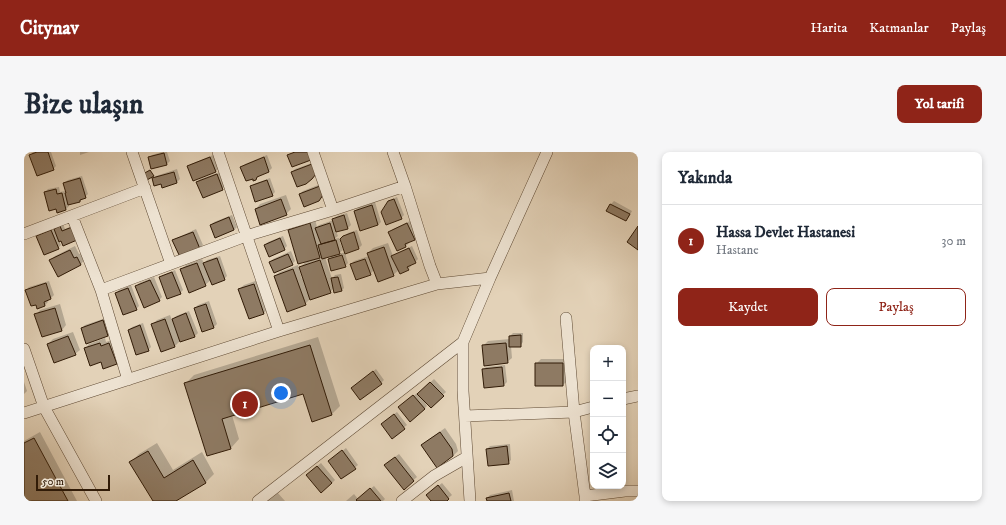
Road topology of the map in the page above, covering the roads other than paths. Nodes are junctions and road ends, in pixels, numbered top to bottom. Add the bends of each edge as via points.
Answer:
1 (132, 152) edge
2 (218, 152) edge
3 (314, 152) edge
4 (393, 152) edge
5 (547, 152) edge
6 (405, 186) junction
7 (145, 188) junction
8 (333, 210) junction
9 (72, 216) junction
10 (24, 234) edge
11 (246, 236) junction
12 (171, 264) junction
13 (490, 278) junction
14 (437, 284) junction
15 (101, 290) junction
16 (566, 318) dead end
17 (279, 331) junction
18 (463, 342) junction
19 (24, 349) edge
20 (128, 380) junction
21 (638, 396) edge
22 (626, 398) edge
23 (44, 406) junction
24 (590, 408) edge
25 (574, 412) junction
26 (24, 413) edge
27 (465, 416) junction
28 (467, 457) junction
29 (638, 491) edge
30 (585, 498) edge
31 (96, 501) edge
32 (258, 501) edge
33 (402, 501) edge
34 (470, 501) edge

1 - 7 street
2 - 11 street
3 - 8 street
4 - 6 street
5 - 13 street
6 - 8 street
6 - 14 street
7 - 9 street
7 - 12 street
8 - 11 street
9 - 10 street
9 - 15 street
11 - 12 street
11 - 17 street
12 - 15 street
13 - 14 street
13 - 18 street
14 - 17 street
15 - 20 street
16 - 25 street
17 - 20 street
18 - 27 street
18 - 32 street
19 - 23 street
20 - 23 street
21 - 22 street
23 - 26 street
23 - 31 street
24 - 25 street
25 - 27 street
25 - 30 street
27 - 28 street
28 - 33 street via 434,476
28 - 34 street
29 - 30 street

